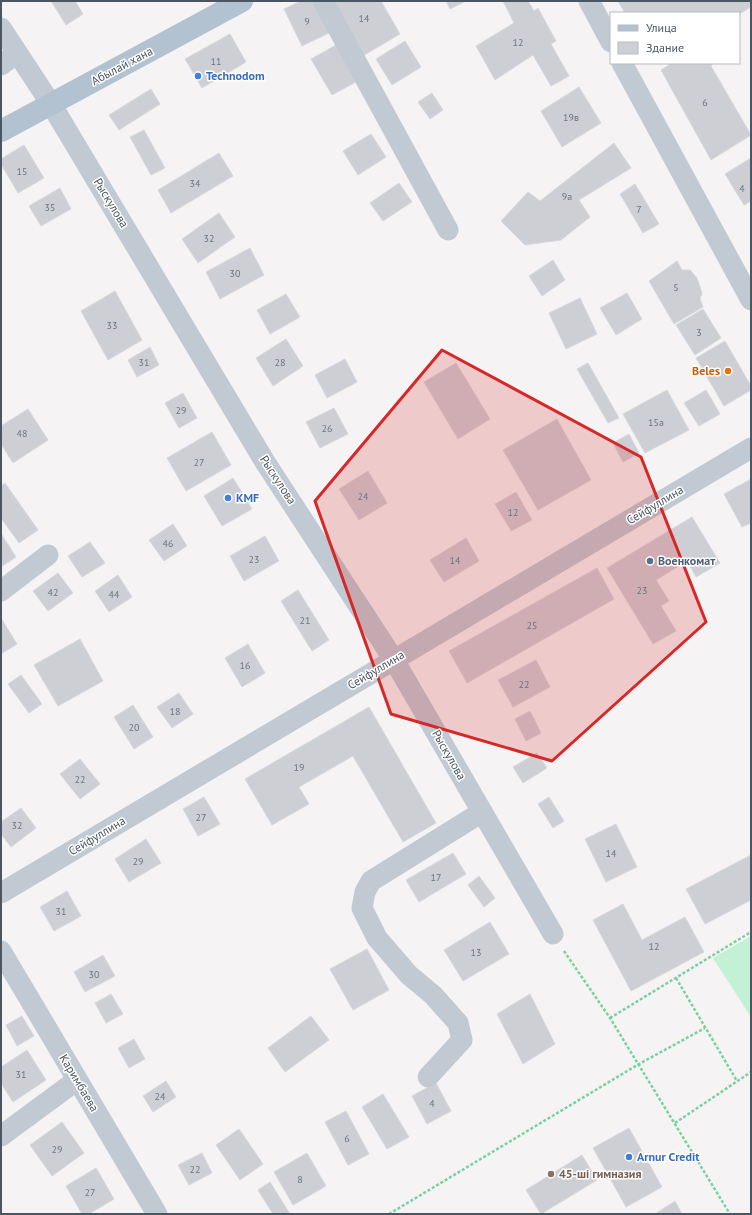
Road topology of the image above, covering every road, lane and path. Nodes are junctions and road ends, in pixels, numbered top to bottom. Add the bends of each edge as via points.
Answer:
1 (242, 1) edge
2 (323, 1) edge
3 (588, 1) edge
4 (1, 28) edge
5 (610, 40) edge
6 (9, 59) edge
7 (623, 64) edge
8 (51, 104) junction
9 (1, 131) edge
10 (448, 230) dead end
11 (750, 295) edge
12 (751, 448) edge
13 (48, 555) dead end
14 (1, 591) edge
15 (394, 660) junction
16 (482, 812) junction
17 (1, 893) edge
18 (751, 932) edge
19 (553, 934) joint
20 (1, 951) edge
21 (676, 978) junction
22 (610, 1018) junction
23 (705, 1028) junction
24 (639, 1064) junction
25 (751, 1072) edge
26 (428, 1077) dead end
27 (77, 1080) junction
28 (737, 1081) junction
29 (675, 1123) junction
30 (1, 1136) edge
31 (157, 1214) edge
32 (389, 1214) edge
33 (730, 1214) edge

1 - 8 main road, Абылай хана
2 - 10 street
3 - 5 street
4 - 6 street, Рыскулова
6 - 8 street, Рыскулова
7 - 11 street
8 - 9 main road, Абылай хана
8 - 15 street, Рыскулова via 265,462
12 - 15 street, Сейфуллина
13 - 14 street
15 - 16 street, Рыскулова
15 - 17 street, Сейфуллина
16 - 19 street, Рыскулова
16 - 26 street via 371,881 365,892 362,908 377,938 409,975 433,995 458,1023 462,1040
18 - 21 path
19 - 22 path
20 - 27 street, Каримбаева
21 - 22 path
21 - 23 path
22 - 24 path
23 - 24 path
23 - 28 path
24 - 29 path
24 - 32 path
25 - 28 path
27 - 30 street
27 - 31 street, Каримбаева
28 - 29 path
29 - 33 path

